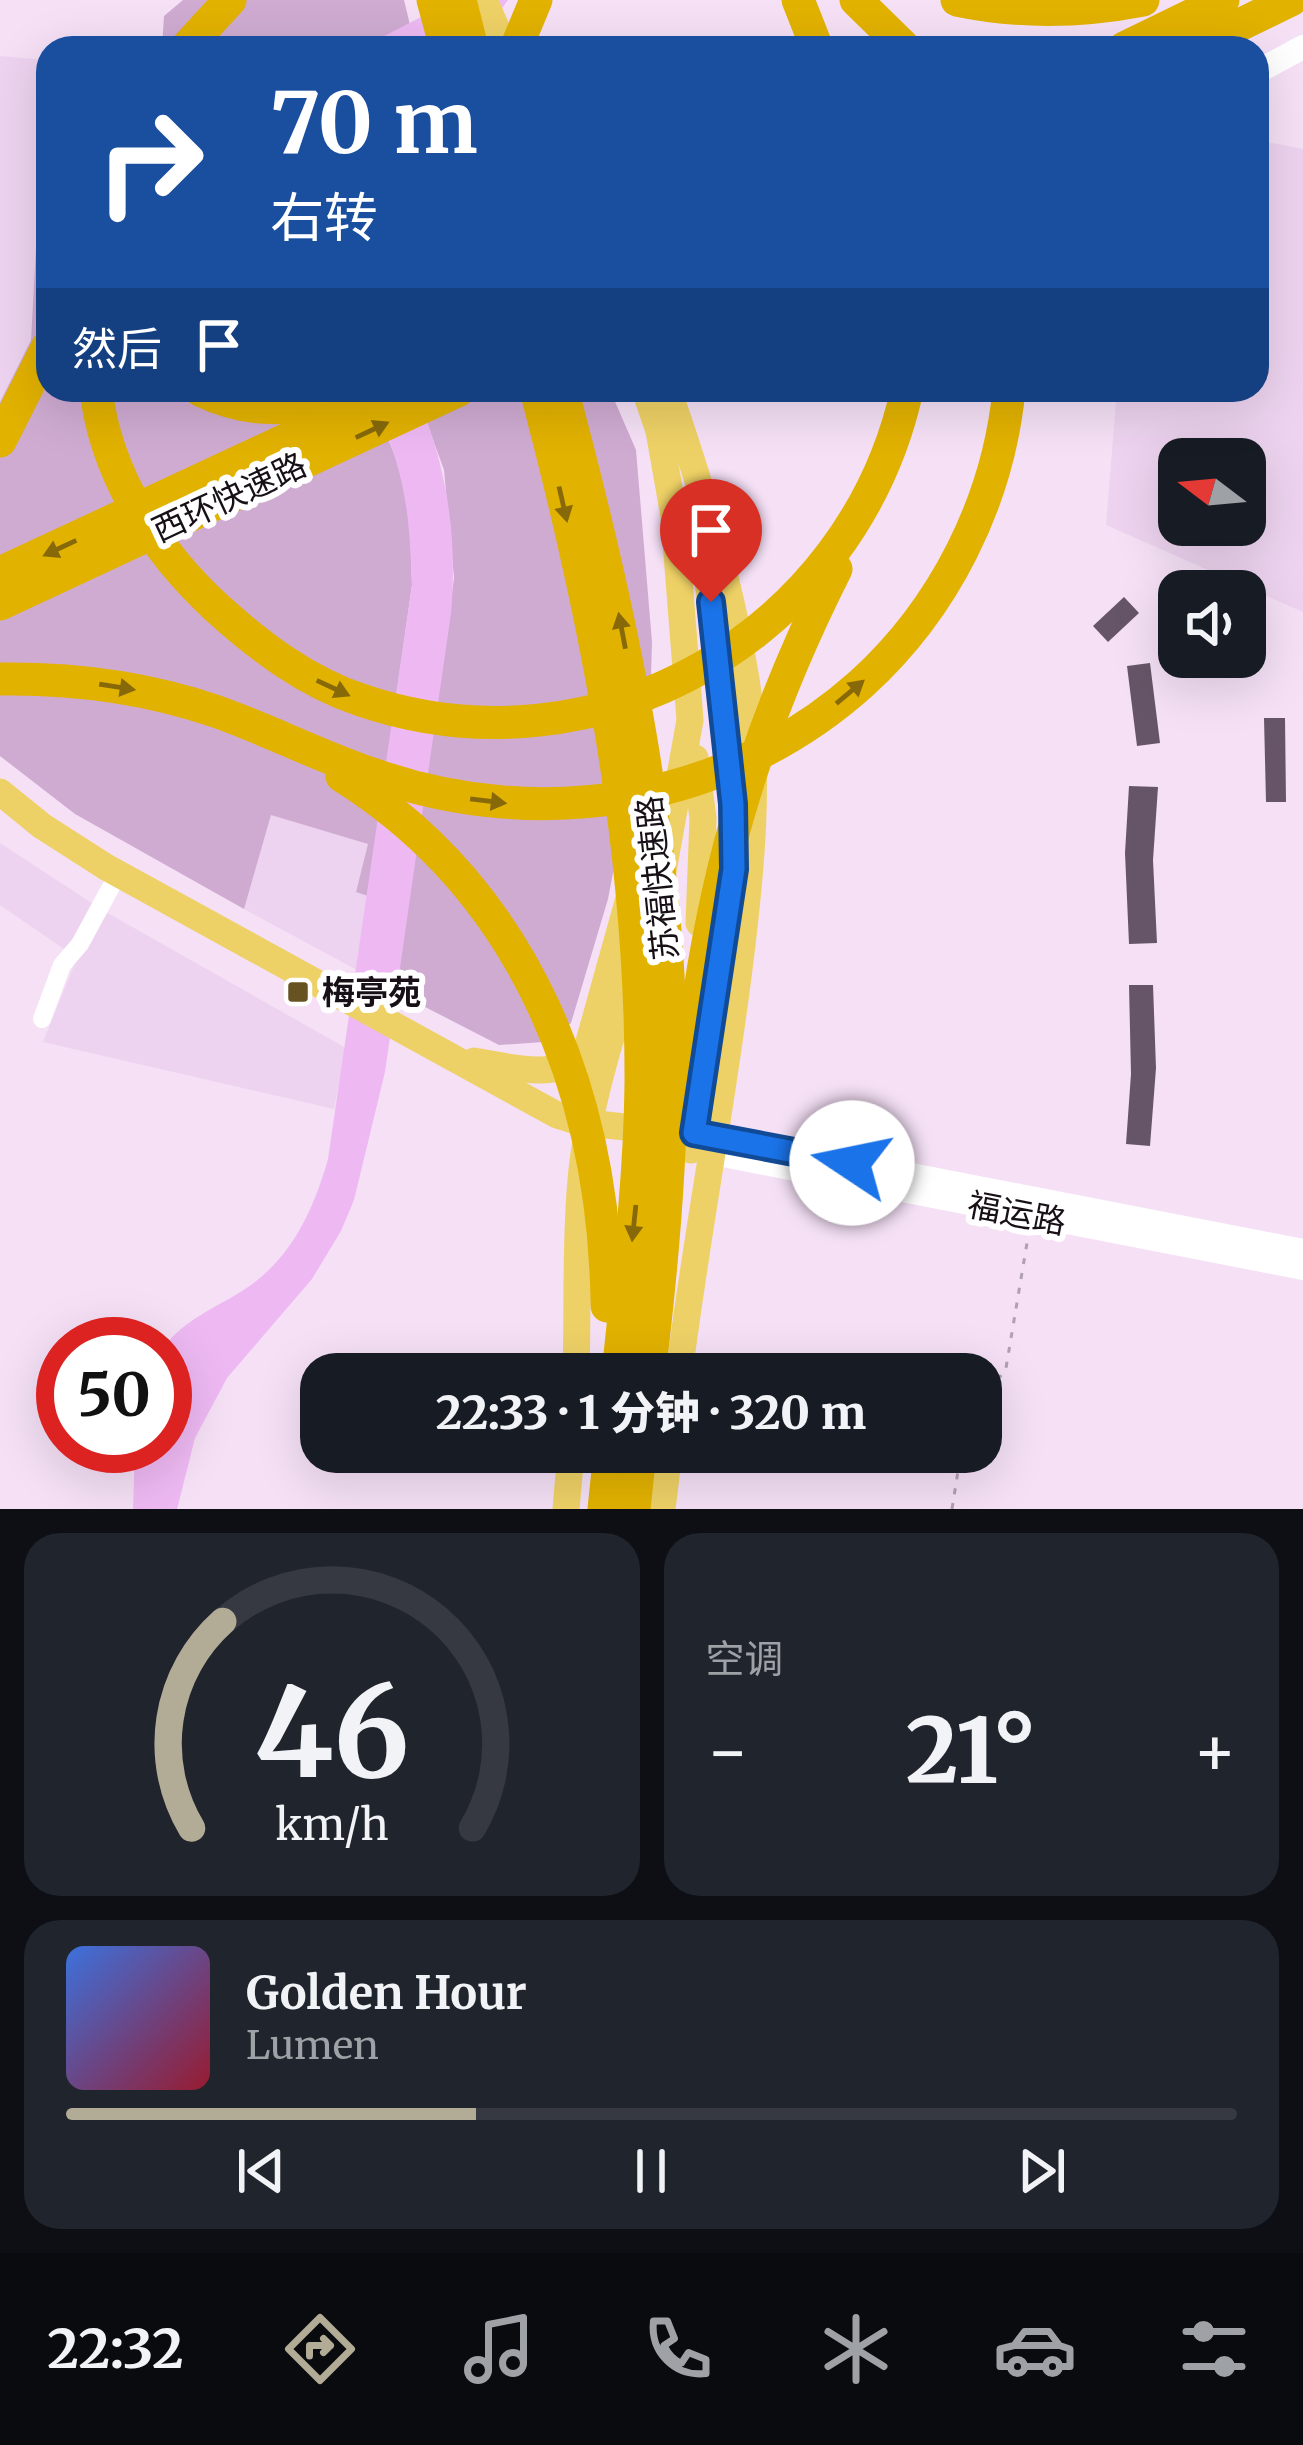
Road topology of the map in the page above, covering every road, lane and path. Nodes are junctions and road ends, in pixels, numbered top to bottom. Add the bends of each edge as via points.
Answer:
1 (230, 0) edge
2 (434, 0) edge
3 (460, 0) edge
4 (798, 0) edge
5 (856, 0) edge
6 (957, 0) edge
7 (1143, 0) edge
8 (1223, 0) edge
9 (1292, 0) edge
10 (1303, 8) edge
11 (504, 21) edge
12 (197, 36) edge
13 (443, 36) edge
14 (812, 36) edge
15 (893, 36) edge
16 (1149, 36) edge
17 (1223, 36) edge
18 (1230, 36) edge
19 (1303, 46) edge
20 (1269, 65) edge
21 (36, 370) edge
22 (99, 402) edge
23 (230, 402) edge
24 (322, 402) edge
25 (367, 402) edge
26 (433, 402) edge
27 (544, 402) edge
28 (545, 402) edge
29 (649, 402) edge
30 (672, 402) edge
31 (1007, 402) edge
32 (902, 406) edge
33 (0, 441) edge
34 (0, 573) edge
35 (0, 604) edge
36 (0, 680) edge
37 (690, 713) junction
38 (268, 732) junction
39 (0, 793) edge
40 (0, 812) edge
41 (115, 881) junction
42 (42, 1019) dead end
43 (399, 1038) junction
44 (452, 1058) junction
45 (589, 1132) junction
46 (694, 1142) junction
47 (1070, 1214) junction
48 (1025, 1251) dead end
49 (1303, 1251) edge
50 (1303, 1268) edge
51 (577, 1353) edge
52 (604, 1353) edge
53 (620, 1353) edge
54 (652, 1353) edge
55 (654, 1353) edge
56 (681, 1353) edge
57 (1002, 1374) edge
58 (569, 1473) edge
59 (593, 1473) edge
60 (608, 1473) edge
61 (638, 1473) edge
62 (666, 1473) edge
63 (958, 1473) edge
64 (566, 1509) edge
65 (589, 1509) edge
66 (604, 1509) edge
67 (634, 1509) edge
68 (662, 1509) edge
69 (952, 1509) edge

1 - 12 highway
2 - 13 highway
3 - 11 highway
4 - 14 highway
5 - 15 highway
6 - 7 highway via 1055,10
8 - 16 highway
9 - 17 highway
10 - 18 highway
19 - 20 main road
21 - 33 highway
22 -> 32 highway via 107,442 144,524 236,625 358,700 476,722 548,720 638,699 730,652 821,565 861,504
23 - 24 highway via 272,410
25 -> 34 highway, 西环快速路
35 -> 26 highway, 西环快速路
27 -> 53 highway, 苏福快速路 via 607,698 632,884 640,1118
54 -> 28 highway, 苏福快速路 via 671,1080 661,880 621,626
29 - 37 main road via 674,516
30 - 46 main road via 718,542 746,680 752,791 750,880
38 -> 31 highway via 408,785 523,805 636,796 736,765 844,699 910,632 977,518
32 - 55 highway via 860,520 772,707 732,830 700,980
36 -> 38 highway via 120,686
37 - 44 main road via 670,746 585,1055 542,1069
37 - 45 main road via 669,850
37 - 46 main road via 703,818
38 - 52 highway via 362,788 425,842 479,901 536,989 575,1080 593,1152 607,1269
39 - 41 main road
40 - 41 main road via 49,850
41 - 42 street via 62,965
41 - 43 main road
43 - 44 main road
43 - 45 main road via 549,1132
44 - 45 main road
45 - 46 main road, 福运路
45 - 51 main road
46 - 47 main road, 福运路
46 - 56 main road
47 - 49 main road, 福运路
47 - 50 main road, 福运路
48 - 57 path
58 - 64 main road
59 - 65 highway
60 - 66 highway
61 - 67 highway
62 - 68 main road
63 - 69 path

